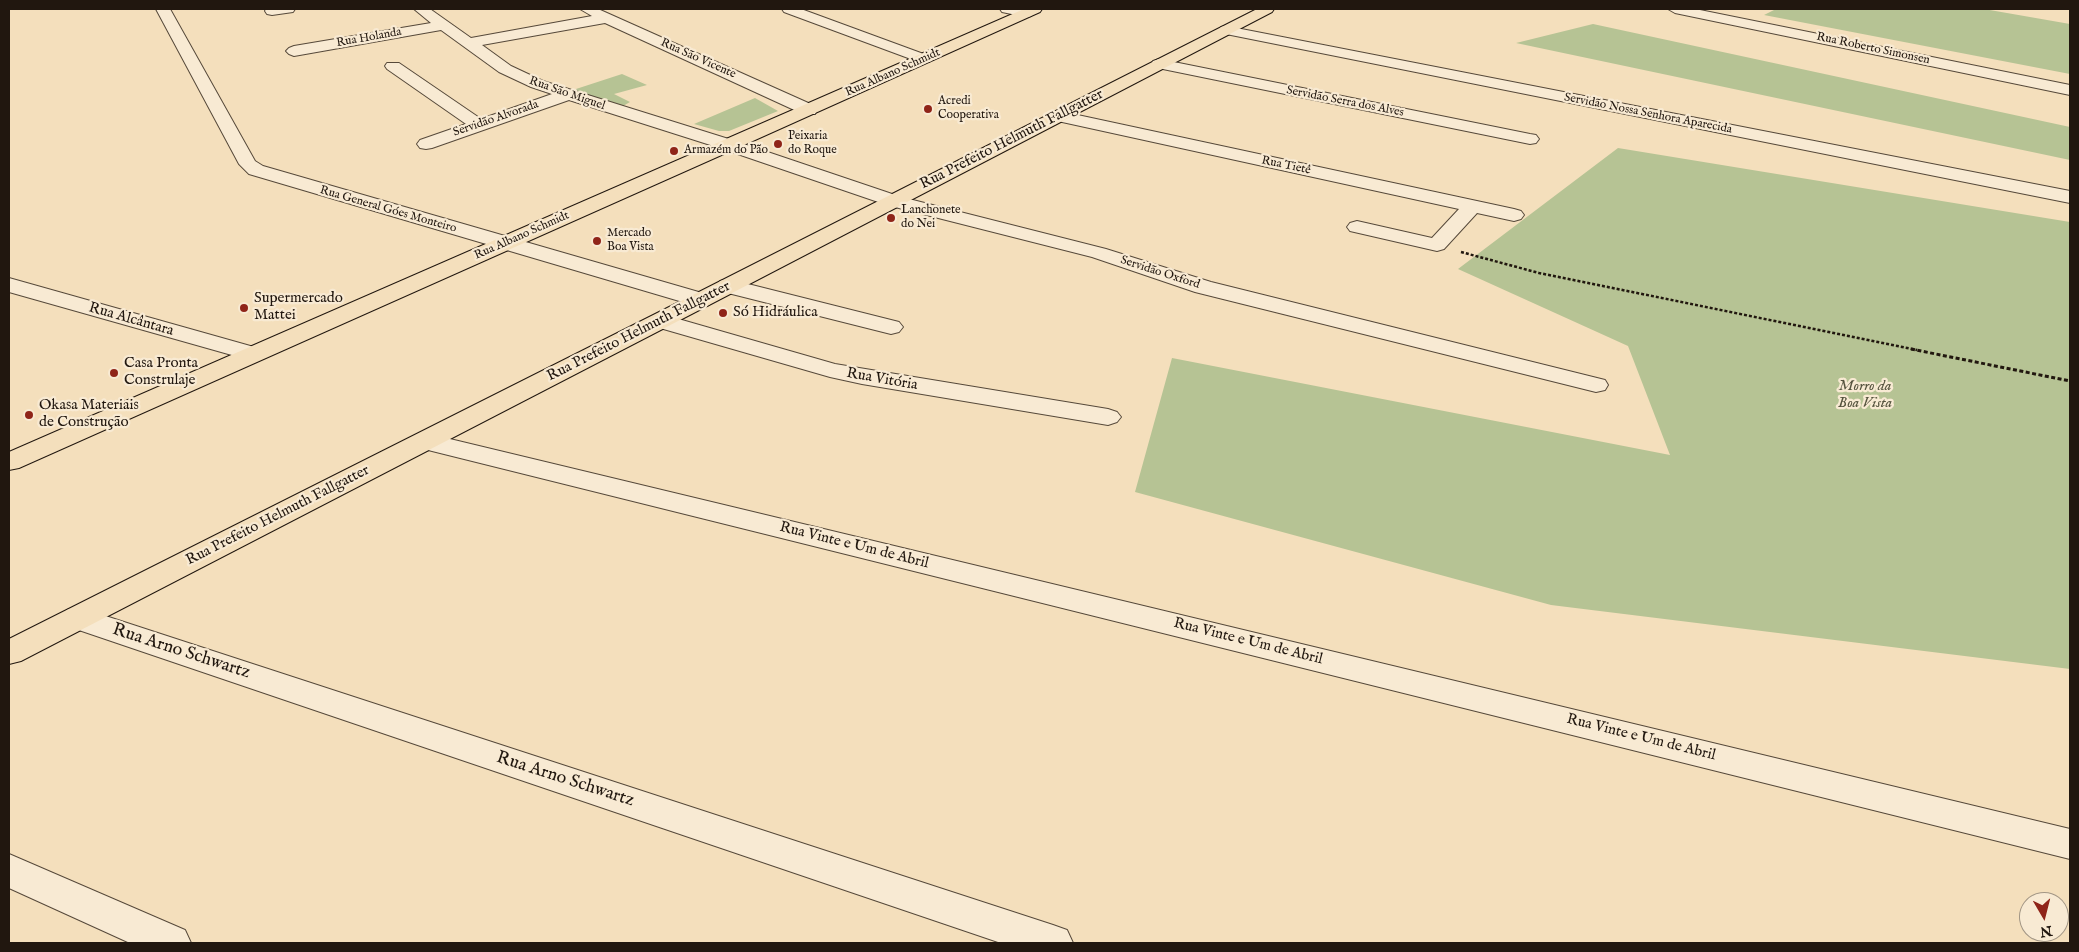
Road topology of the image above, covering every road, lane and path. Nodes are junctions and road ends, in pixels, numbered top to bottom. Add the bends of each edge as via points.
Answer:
1 (163, 9) edge
2 (288, 9) edge
3 (422, 9) edge
4 (587, 9) edge
5 (789, 9) edge
6 (1007, 9) edge
7 (1267, 9) edge
8 (1675, 9) edge
9 (272, 11) dead end
10 (1030, 11) edge
11 (608, 18) junction
12 (444, 25) junction
13 (1226, 30) junction
14 (469, 43) junction
15 (294, 51) dead end
16 (924, 59) junction
17 (1160, 64) junction
18 (393, 66) dead end
19 (2070, 90) edge
20 (566, 95) junction
21 (809, 110) junction
22 (1059, 116) junction
23 (479, 125) junction
24 (1530, 139) dead end
25 (426, 144) dead end
26 (730, 145) junction
27 (2070, 197) edge
28 (894, 201) junction
29 (1473, 206) junction
30 (1514, 215) dead end
31 (1357, 227) dead end
32 (505, 244) junction
33 (1437, 245) junction
34 (9, 285) edge
35 (728, 286) junction
36 (701, 300) junction
37 (661, 320) junction
38 (892, 328) dead end
39 (253, 354) junction
40 (2070, 381) edge
41 (1596, 385) dead end
42 (1108, 417) dead end
43 (425, 440) junction
44 (9, 462) edge
45 (78, 618) junction
46 (9, 653) edge
47 (2070, 844) edge
48 (9, 870) edge
49 (171, 943) edge
50 (1052, 943) edge

1 - 32 street, Rua General Góes Monteiro via 248,164 256,170
2 - 9 street
3 - 12 street, Rua São Miguel
4 - 11 street, Rua São Vicente
5 - 16 street
6 - 10 street
7 - 13 main road, Rua Prefeito Helmuth Fallgatter
8 - 19 street, Rua Roberto Simonsen
10 - 16 main road, Rua Albano Schmidt
11 - 14 street
11 - 21 street, Rua São Vicente
12 - 14 street, Rua São Miguel
12 - 15 street, Rua Holanda
13 - 17 main road, Rua Prefeito Helmuth Fallgatter
13 - 27 street, Servidão Nossa Senhora Aparecida
14 - 20 street, Rua São Miguel via 505,69
16 - 21 main road, Rua Albano Schmidt
17 - 22 main road, Rua Prefeito Helmuth Fallgatter
17 - 24 street, Servidão Serra dos Alves
18 - 23 street
20 - 23 street, Servidão Alvorada
20 - 26 street, Rua São Miguel
21 - 26 main road, Rua Albano Schmidt
22 - 28 main road, Rua Prefeito Helmuth Fallgatter
22 - 29 street, Rua Tietê
23 - 25 street, Servidão Alvorada
26 - 28 street, Servidão Oxford
26 - 32 main road, Rua Albano Schmidt
28 - 35 main road, Rua Prefeito Helmuth Fallgatter
28 - 41 street, Servidão Oxford via 1099,253 1203,287
29 - 30 street, Rua Tietê
29 - 33 street
31 - 33 street
32 - 36 street, Rua General Góes Monteiro
32 - 39 main road, Rua Albano Schmidt
33 - 40 path via 1539,273
34 - 39 street, Rua Alcântara
35 - 36 main road, Rua Prefeito Helmuth Fallgatter
35 - 38 street
36 - 37 main road, Rua Prefeito Helmuth Fallgatter
37 - 42 street, Rua Vitória via 862,378
37 - 43 main road, Rua Prefeito Helmuth Fallgatter
39 - 44 main road, Rua Albano Schmidt
43 - 45 main road, Rua Prefeito Helmuth Fallgatter
43 - 47 street, Rua Vinte e Um de Abril
45 - 46 main road, Rua Prefeito Helmuth Fallgatter
45 - 50 street, Rua Arno Schwartz
48 - 49 street

